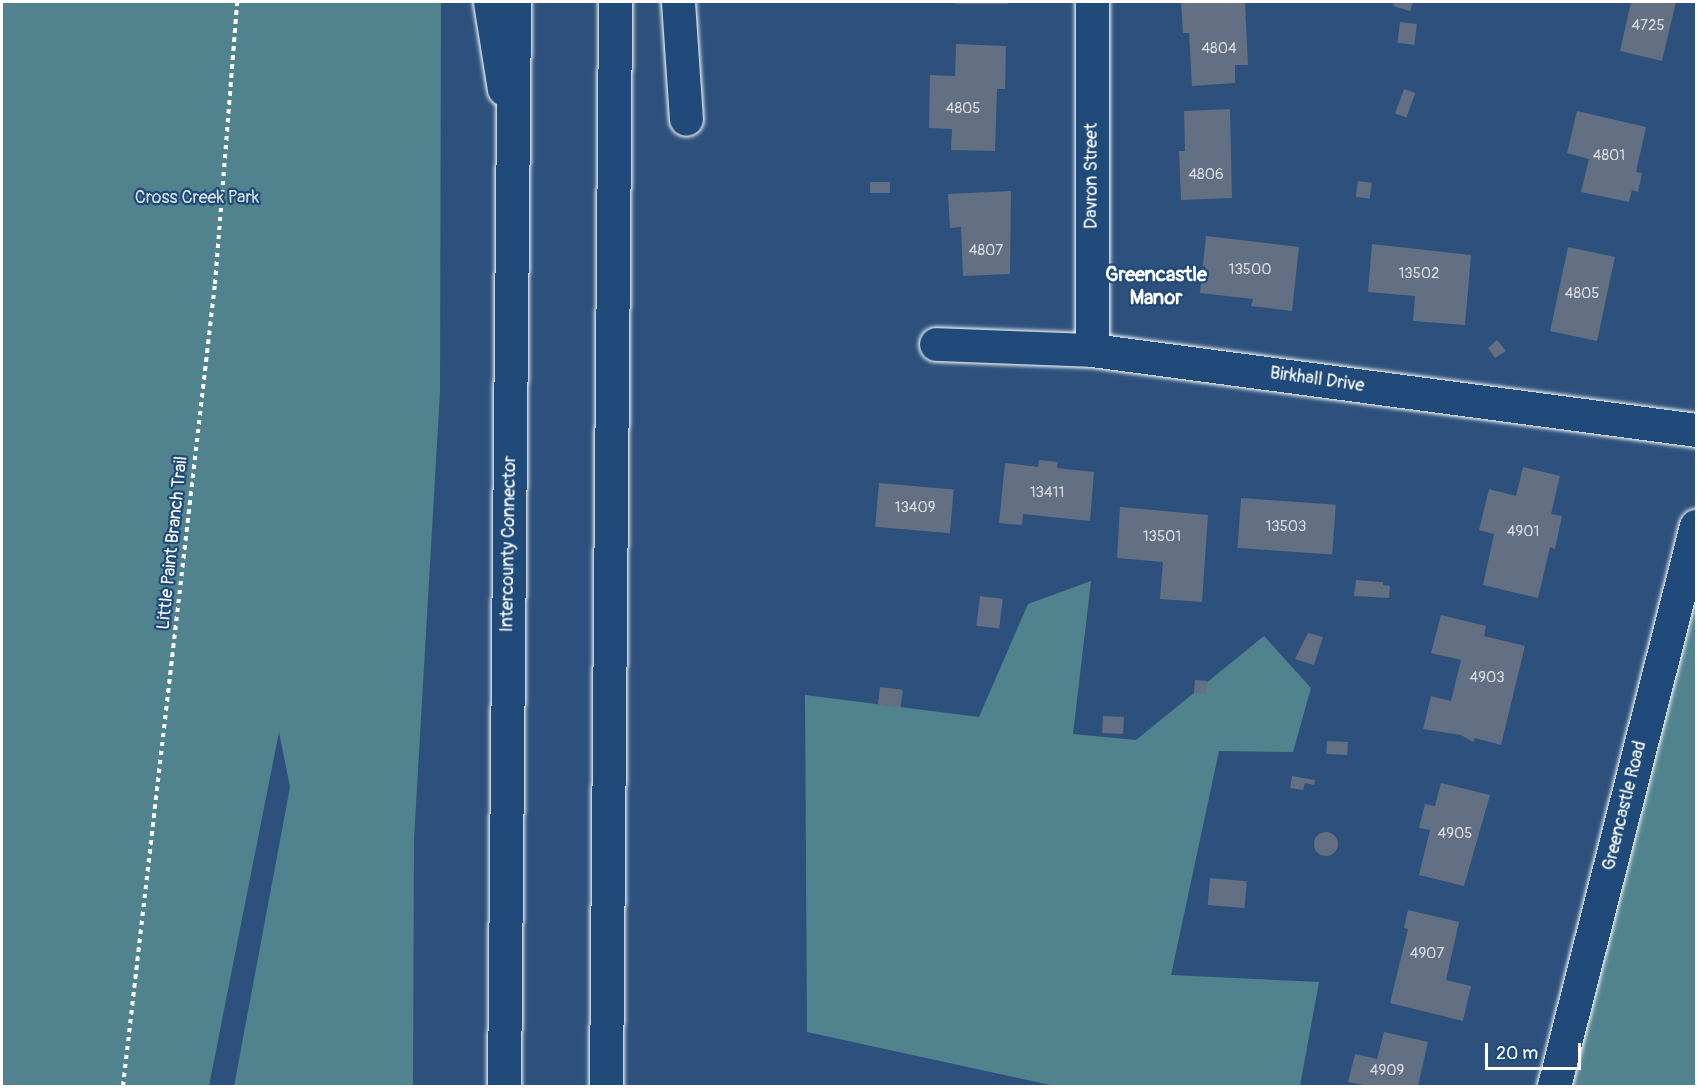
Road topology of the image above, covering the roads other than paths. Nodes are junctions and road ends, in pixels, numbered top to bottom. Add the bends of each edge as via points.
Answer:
1 (490, 2) edge
2 (514, 2) edge
3 (615, 2) edge
4 (678, 2) edge
5 (1092, 2) edge
6 (686, 118) dead end
7 (513, 146) junction
8 (936, 344) dead end
9 (1092, 350) junction
10 (1696, 430) edge
11 (1696, 526) edge
12 (504, 1086) edge
13 (606, 1086) edge
14 (1554, 1086) edge

1 - 7 main road
2 - 7 main road, Intercounty Connector
3 - 13 main road
4 - 6 main road
5 - 9 main road, Davron Street
7 - 12 main road, Intercounty Connector
8 - 9 main road, Birkhall Drive
9 - 10 main road, Birkhall Drive
11 - 14 main road, Greencastle Road

